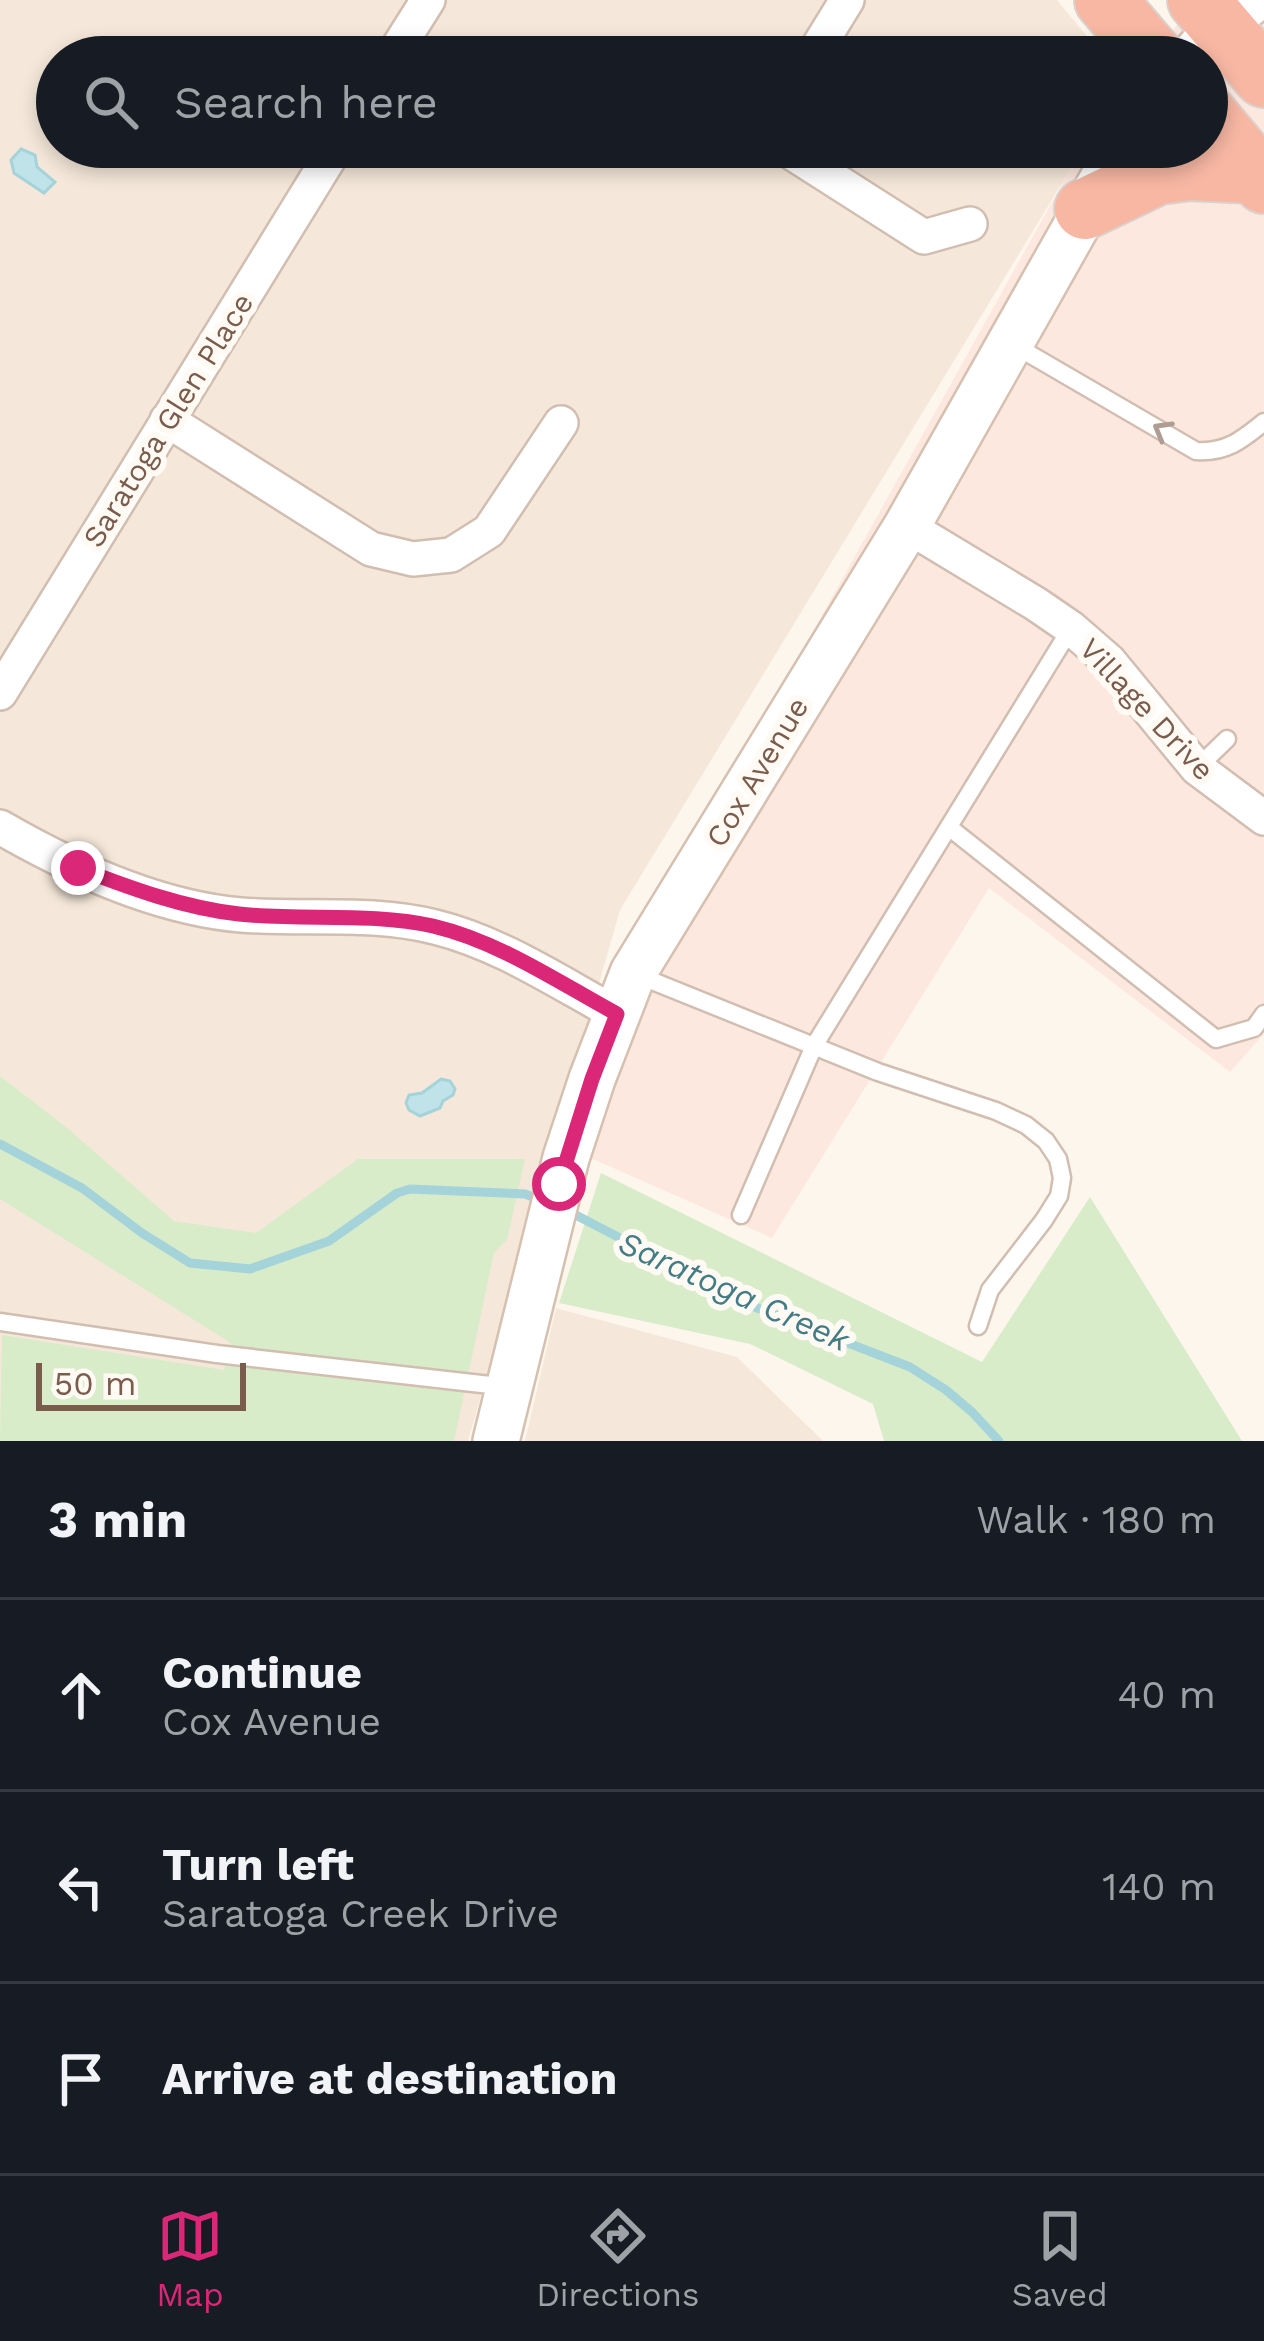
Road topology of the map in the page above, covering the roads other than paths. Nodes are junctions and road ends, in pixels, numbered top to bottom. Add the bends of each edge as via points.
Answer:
1 (428, 0) edge
2 (847, 0) edge
3 (1105, 0) edge
4 (1216, 21) edge
5 (405, 36) edge
6 (825, 36) edge
7 (1136, 36) edge
8 (1264, 77) edge
9 (1228, 140) edge
10 (323, 168) edge
11 (816, 168) edge
12 (1109, 168) edge
13 (1259, 178) edge
14 (1085, 208) junction
15 (970, 224) dead end
16 (1009, 342) junction
17 (167, 421) junction
18 (1264, 422) edge
19 (561, 423) dead end
20 (907, 526) junction
21 (1071, 628) junction
22 (0, 692) edge
23 (1227, 739) dead end
24 (1197, 768) junction
25 (1264, 818) edge
26 (0, 827) edge
27 (950, 828) junction
28 (625, 994) junction
29 (1264, 1014) edge
30 (814, 1046) junction
31 (741, 1215) dead end
32 (0, 1322) edge
33 (978, 1325) dead end
34 (509, 1388) junction
35 (496, 1441) edge

1 - 5 street
2 - 6 street
3 - 7 highway
4 - 8 highway
9 - 13 highway
10 - 17 street, Saratoga Glen Place
11 - 15 street via 924,236
12 - 14 main road, Cox Avenue
13 - 14 highway via 1158,175
14 - 16 main road, Cox Avenue
18 -> 16 lane via 1234,445 1196,451
16 - 20 main road, Cox Avenue
17 - 19 street via 371,549 413,559 451,556 490,532
17 - 22 street, Saratoga Glen Place
20 - 21 street, Village Drive
20 - 28 main road, Cox Avenue
21 - 24 street, Village Drive via 1109,661
21 - 27 lane
23 - 24 lane
24 - 25 street, Village Drive
26 - 28 street via 78,868 176,902 238,914 400,921 470,937
27 - 29 lane via 1216,1040 1254,1028
27 - 30 lane
28 - 30 lane
28 - 34 main road, Cox Avenue via 559,1184
30 - 31 lane
30 - 33 lane via 1027,1125 1058,1159 1059,1196 990,1290
32 - 34 lane
34 - 35 main road, Cox Avenue

